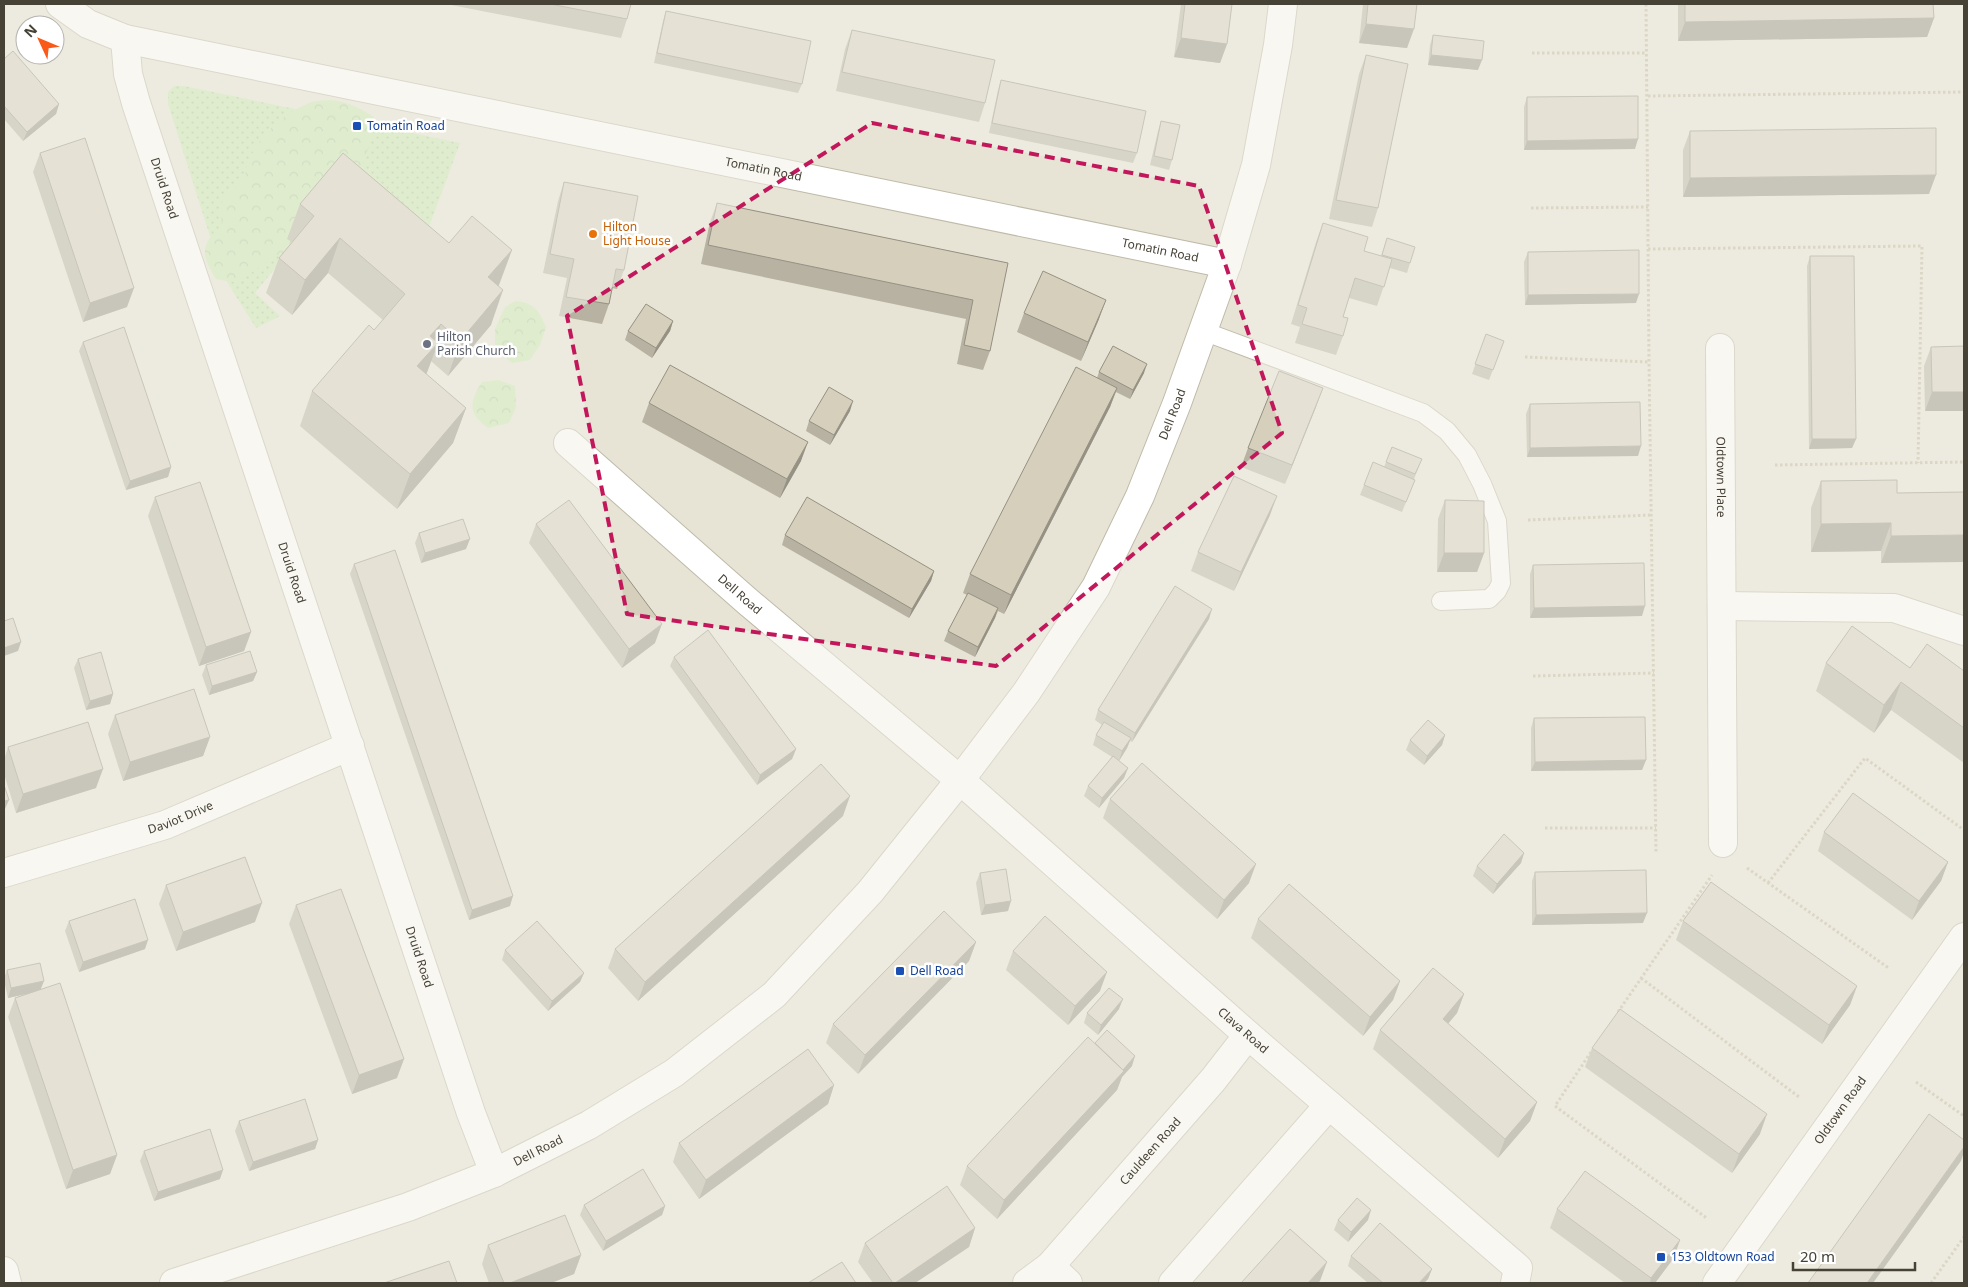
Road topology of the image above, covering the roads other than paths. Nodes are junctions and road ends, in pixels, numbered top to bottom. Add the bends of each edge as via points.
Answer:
1 (60, 4) edge
2 (1283, 4) edge
3 (125, 39) junction
4 (1227, 264) junction
5 (1203, 331) junction
6 (1720, 348) dead end
7 (568, 444) dead end
8 (1441, 601) dead end
9 (1722, 606) junction
10 (1964, 631) edge
11 (350, 746) junction
12 (960, 780) junction
13 (1723, 848) road end
14 (4, 873) edge
15 (1964, 937) edge
16 (1248, 1034) junction
17 (1329, 1105) junction
18 (494, 1173) junction
19 (4, 1271) edge
20 (1059, 1275) edge
21 (7, 1283) edge
22 (174, 1283) edge
23 (1027, 1283) edge
24 (1173, 1283) edge
25 (1515, 1283) edge
26 (1717, 1283) edge

1 - 3 street via 88,24
2 - 4 street, Dell Road via 1256,165
3 - 4 street, Tomatin Road
3 - 11 street, Druid Road via 128,74 136,103
4 - 5 street, Dell Road
5 - 8 lane via 1423,413 1447,431 1467,455 1497,521 1501,583 1489,599
5 - 12 street, Dell Road via 1140,496 1096,587 1026,693
6 - 9 street, Oldtown Place
7 - 12 street, Dell Road via 747,601
9 - 10 street via 1894,608
9 - 13 street, Oldtown Place
11 - 14 street, Daviot Drive via 165,825
11 - 18 street, Druid Road via 471,1113
12 - 16 street, Clava Road
12 - 18 street, Dell Road via 870,892 774,994 674,1072 589,1125
15 - 26 street, Oldtown Road
16 - 17 street, Clava Road
16 - 20 street, Cauldeen Road
17 - 24 street
17 - 25 street, Clava Road via 1518,1268
18 - 22 street, Dell Road via 408,1207
19 - 21 street
20 - 23 street, Cauldeen Road

